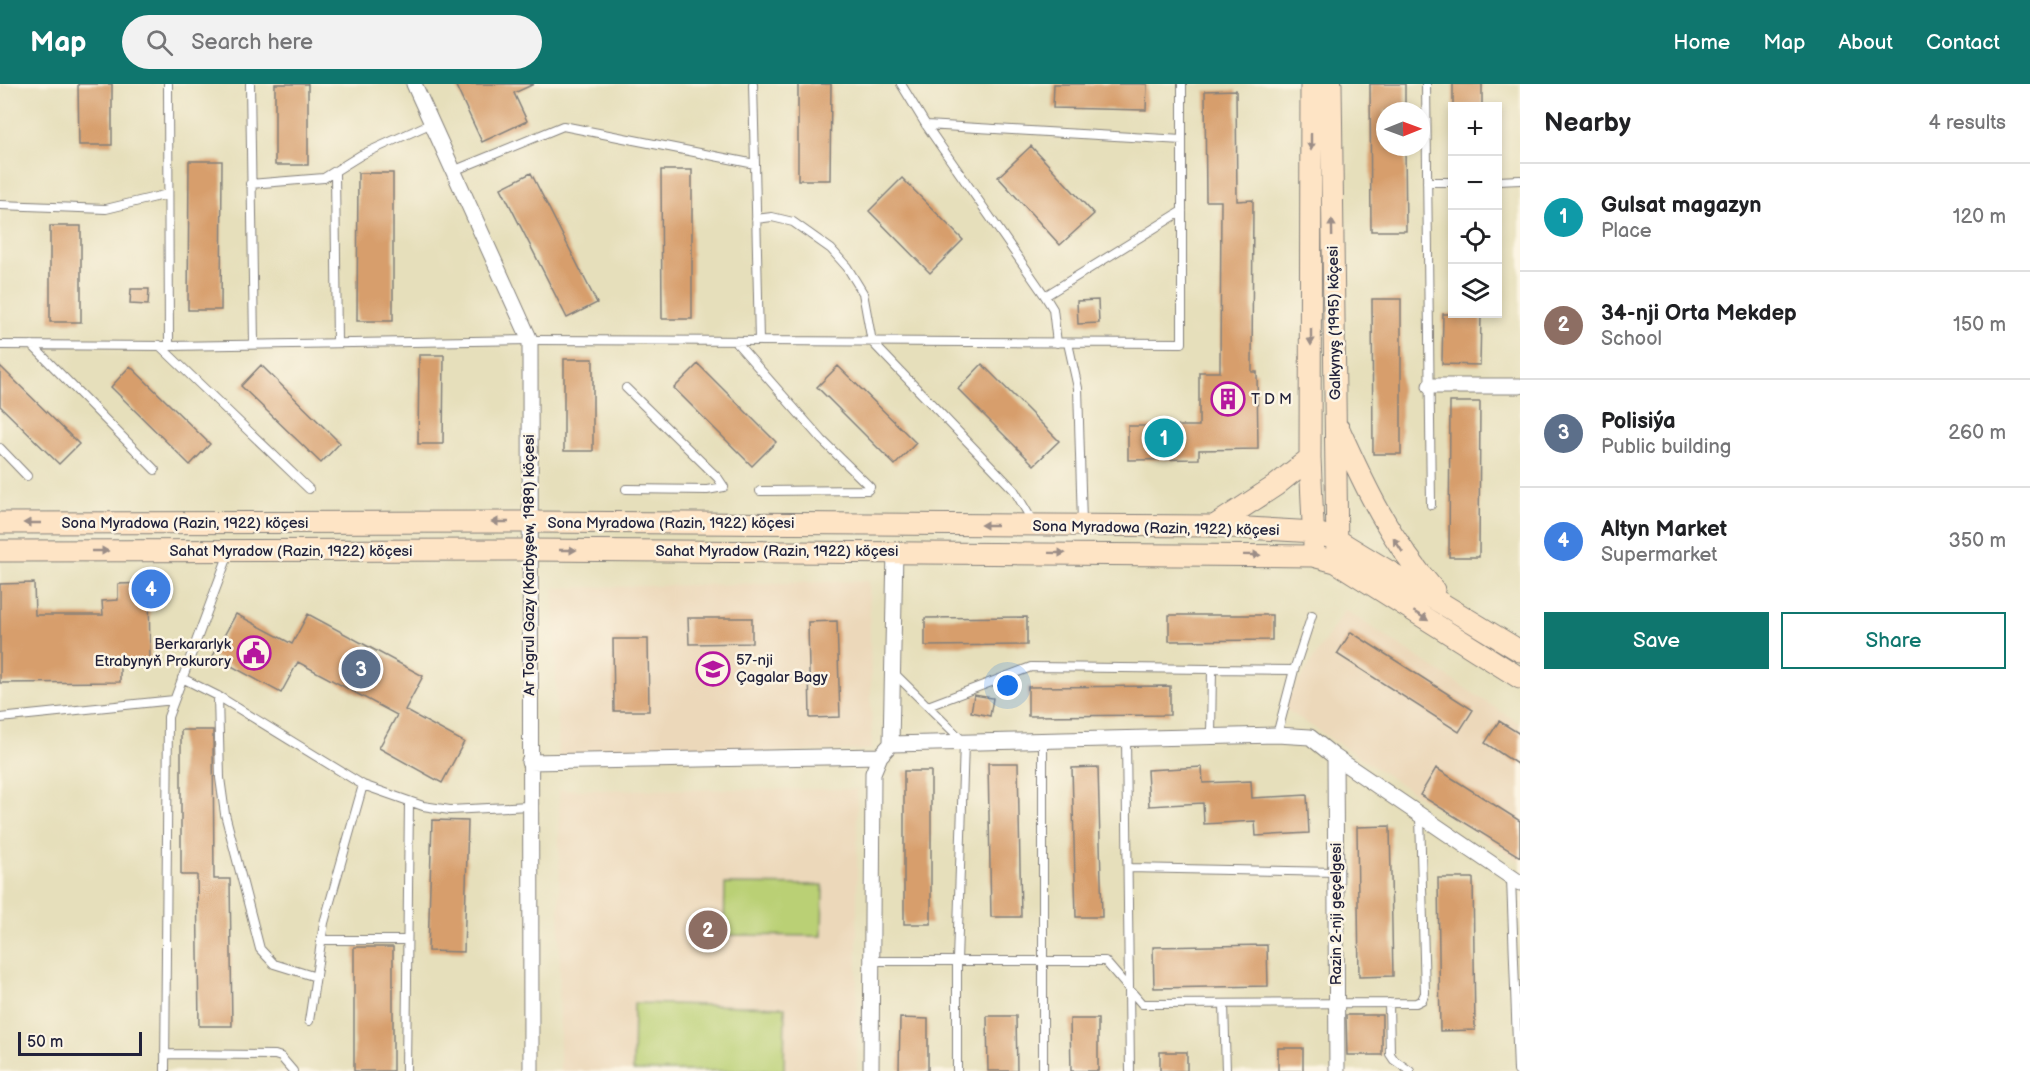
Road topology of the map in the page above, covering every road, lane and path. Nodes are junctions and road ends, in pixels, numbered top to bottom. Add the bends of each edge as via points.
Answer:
1 (168, 84) edge
2 (250, 84) edge
3 (414, 84) edge
4 (753, 84) edge
5 (901, 84) edge
6 (1182, 84) edge
7 (1311, 84) edge
8 (1331, 84) edge
9 (1426, 84) edge
10 (432, 123) junction
11 (926, 125) junction
12 (1182, 140) junction
13 (755, 164) junction
14 (453, 171) junction
15 (335, 173) junction
16 (1520, 180) edge
17 (1502, 181) edge
18 (1427, 182) junction
19 (1448, 182) edge
20 (250, 184) junction
21 (168, 194) junction
22 (0, 205) edge
23 (1182, 211) junction
24 (756, 219) junction
25 (1045, 296) junction
26 (530, 340) junction
27 (735, 341) junction
28 (759, 341) junction
29 (872, 342) junction
30 (337, 343) junction
31 (1057, 343) junction
32 (1068, 343) junction
33 (254, 344) junction
34 (0, 345) edge
35 (32, 345) junction
36 (159, 345) junction
37 (169, 345) junction
38 (1430, 386) junction
39 (1520, 386) edge
40 (626, 388) dead end
41 (1335, 420) junction
42 (0, 448) edge
43 (1310, 458) junction
44 (155, 470) dead end
45 (27, 476) dead end
46 (309, 489) dead end
47 (626, 489) dead end
48 (760, 491) dead end
49 (1431, 505) dead end
50 (529, 522) junction
51 (0, 523) edge
52 (1035, 526) junction
53 (1082, 526) junction
54 (1214, 526) junction
55 (1315, 532) junction
56 (1339, 541) junction
57 (529, 550) junction
58 (0, 551) edge
59 (895, 551) junction
60 (229, 552) junction
61 (1313, 556) junction
62 (1336, 562) junction
63 (1449, 606) junction
64 (1312, 615) dead end
65 (1520, 651) edge
66 (1212, 669) junction
67 (1294, 670) junction
68 (893, 671) junction
69 (182, 678) junction
70 (1520, 678) edge
71 (218, 696) junction
72 (174, 700) junction
73 (928, 706) junction
74 (0, 717) edge
75 (1277, 735) junction
76 (1211, 736) junction
77 (1126, 737) junction
78 (1043, 740) junction
79 (964, 742) junction
80 (891, 744) junction
81 (880, 756) junction
82 (1335, 757) junction
83 (529, 762) junction
84 (363, 785) junction
85 (409, 801) junction
86 (529, 806) junction
87 (1420, 816) junction
88 (1128, 868) junction
89 (1336, 873) junction
90 (1515, 880) edge
91 (321, 940) junction
92 (406, 940) junction
93 (871, 961) junction
94 (957, 961) junction
95 (1041, 961) junction
96 (316, 977) junction
97 (1130, 989) junction
98 (1389, 1003) junction
99 (1224, 1004) junction
100 (1336, 1004) junction
101 (309, 1021) dead end
102 (165, 1054) junction
103 (165, 1071) edge
104 (293, 1071) edge
105 (406, 1071) edge
106 (531, 1071) edge
107 (871, 1071) edge
108 (957, 1071) edge
109 (1043, 1071) edge
110 (1130, 1071) edge
111 (1226, 1071) edge
112 (1337, 1071) edge
113 (1410, 1071) edge
114 (1518, 1071) edge

1 - 21 lane
2 - 20 lane
3 - 10 street, Ar Togrul Gazy (Karbyşew, 1989) köçesi
4 - 13 lane
5 - 11 lane
6 - 12 lane
7 -> 43 main road, Galkynyş (1995) köçesi
41 -> 8 main road, Galkynyş (1995) köçesi
9 - 18 lane
10 - 14 street, Ar Togrul Gazy (Karbyşew, 1989) köçesi
10 - 15 lane via 361,155
11 - 12 lane
11 - 25 lane
12 - 23 lane
13 - 14 lane via 563,126
13 - 24 lane
14 - 26 street, Ar Togrul Gazy (Karbyşew, 1989) köçesi
15 - 20 lane via 324,178
15 - 30 lane
16 - 17 lane
18 - 19 lane
18 - 38 lane
20 - 33 lane
21 - 22 lane via 106,209
21 - 37 lane
23 - 25 lane
23 - 32 lane via 1182,343
24 - 28 lane
24 - 29 lane via 772,217 793,222 831,249 862,293
25 - 31 lane via 1053,309
26 - 27 lane
26 - 30 lane
26 - 50 street, Ar Togrul Gazy (Karbyşew, 1989) köçesi
27 - 28 lane
27 - 48 lane via 822,440 870,487
28 - 29 lane
29 - 31 lane
29 - 52 lane via 1014,490
30 - 33 lane
31 - 32 lane
32 - 53 lane via 1078,388
33 - 37 lane
34 - 35 lane
35 - 36 lane
35 - 44 lane
36 - 37 lane
36 - 46 lane
38 - 39 street
38 - 49 lane
40 - 47 lane via 724,487
41 - 56 main road, Galkynyş (1995) köçesi
63 -> 41 main road via 1408,560 1384,523
42 - 45 lane
43 - 54 main road
43 - 55 main road, Galkynyş (1995) köçesi
50 -> 51 main road, Sona Myradowa (Razin, 1922) köçesi
52 -> 50 main road, Sona Myradowa (Razin, 1922) köçesi
50 - 57 street, Ar Togrul Gazy (Karbyşew, 1989) köçesi
52 - 53 main road, Sona Myradowa (Razin, 1922) köçesi
53 - 54 main road, Sona Myradowa (Razin, 1922) köçesi
54 - 55 main road, Sona Myradowa (Razin, 1922) köçesi
55 - 56 main road, Sona Myradowa (Razin, 1922) köçesi
55 - 61 main road, Galkynyş (1995) köçesi
56 - 62 main road, Galkynyş (1995) köçesi
56 - 63 main road
57 -> 59 main road, Sahat Myradow (Razin, 1922) köçesi
57 - 60 main road, Sahat Myradow (Razin, 1922) köçesi
57 - 83 street, Ar Togrul Gazy (Karbyşew, 1989) köçesi
58 -> 60 main road, Sahat Myradow (Razin, 1922) köçesi
59 -> 61 main road, Sahat Myradow (Razin, 1922) köçesi
59 - 68 street
60 - 69 lane
61 - 62 main road, Sahat Myradow (Razin, 1922) köçesi
62 -> 70 main road, Sahat Myradow (Razin, 1922) köçesi
63 - 65 main road
64 - 67 lane
66 - 67 lane
66 - 73 lane via 1031,668
66 - 76 lane
67 - 75 lane
68 - 73 lane
68 - 80 street
69 - 71 lane
69 - 72 lane
71 - 84 lane
71 - 96 lane via 225,814 260,949 274,964
72 - 74 lane
72 - 102 lane via 167,739
73 - 79 lane
75 - 76 street
75 - 82 street via 1310,737
76 - 77 street
77 - 78 street
77 - 88 lane
78 - 79 street
78 - 95 lane
79 - 80 street
79 - 94 lane
80 - 81 street
81 - 83 street
81 - 93 street via 873,773
82 - 87 street
82 - 89 street, Razin 2-nji geçelgesi
83 - 86 street, Ar Togrul Gazy (Karbyşew, 1989) köçesi
84 - 85 lane
84 - 91 lane
85 - 86 lane via 450,810
85 - 92 lane
86 - 106 street, Ar Togrul Gazy (Karbyşew, 1989) köçesi
87 - 90 street
87 - 98 lane via 1425,993 1416,1003
88 - 89 lane
88 - 97 lane
89 - 100 street, Razin 2-nji geçelgesi
90 - 114 lane
91 - 92 lane
91 - 96 lane
92 - 105 lane
93 - 94 lane
93 - 107 street
94 - 95 lane
94 - 108 lane
95 - 97 lane via 1105,961
95 - 109 lane
96 - 101 lane
97 - 99 lane via 1143,1004
97 - 110 lane
98 - 100 lane
98 - 113 lane via 1390,1054
99 - 100 lane
99 - 111 lane
100 - 112 street, Razin 2-nji geçelgesi
102 - 103 lane
102 - 104 lane via 275,1055

